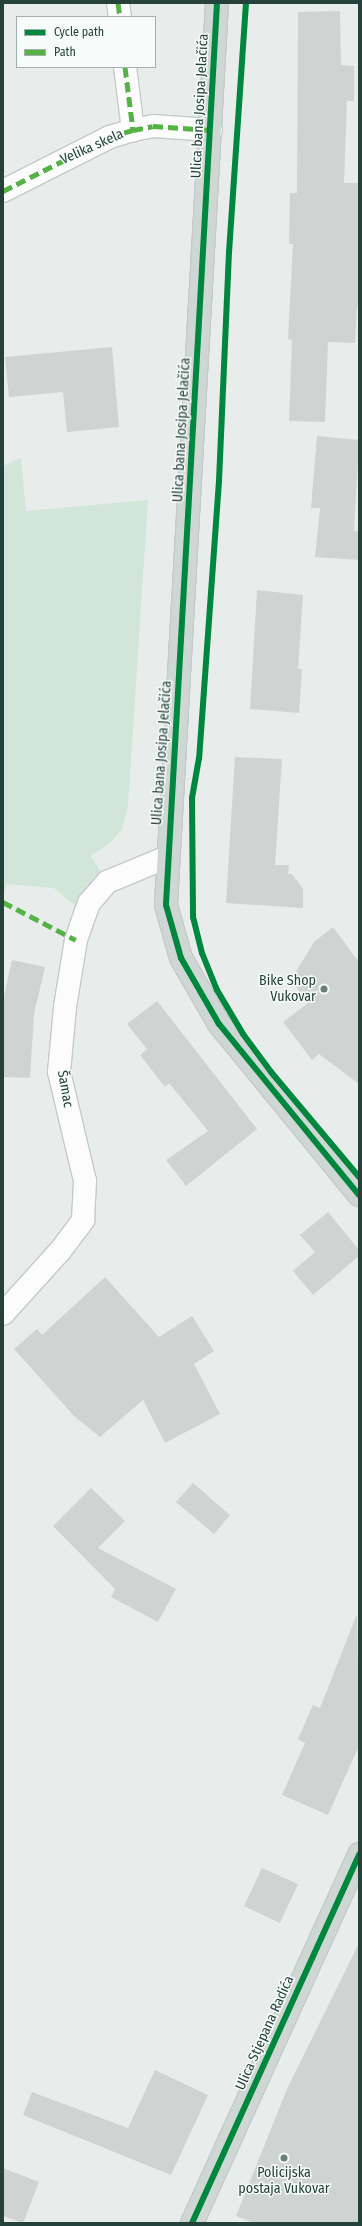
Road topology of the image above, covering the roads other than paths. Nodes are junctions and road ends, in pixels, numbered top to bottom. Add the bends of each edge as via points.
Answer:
1 (118, 3) edge
2 (217, 3) edge
3 (120, 16) edge
4 (125, 68) edge
5 (133, 130) junction
6 (211, 130) junction
7 (3, 191) edge
8 (167, 857) junction
9 (359, 1195) edge
10 (3, 1314) edge
11 (359, 1854) edge
12 (192, 2223) edge

1 - 3 street
2 - 6 main road, Ulica bana Josipa Jelačića
4 - 5 street
5 - 6 street, Velika skela via 153,126
5 - 7 street, Velika skela via 110,137
6 - 8 main road, Ulica bana Josipa Jelačića
8 - 9 main road, Ulica bana Josipa Jelačića via 166,905 185,965 219,1024
8 - 10 street, Šamac via 107,882 89,903 85,914 76,940 65,1007 59,1072 85,1181 83,1220 60,1251
11 - 12 main road, Ulica Stjepana Radića

